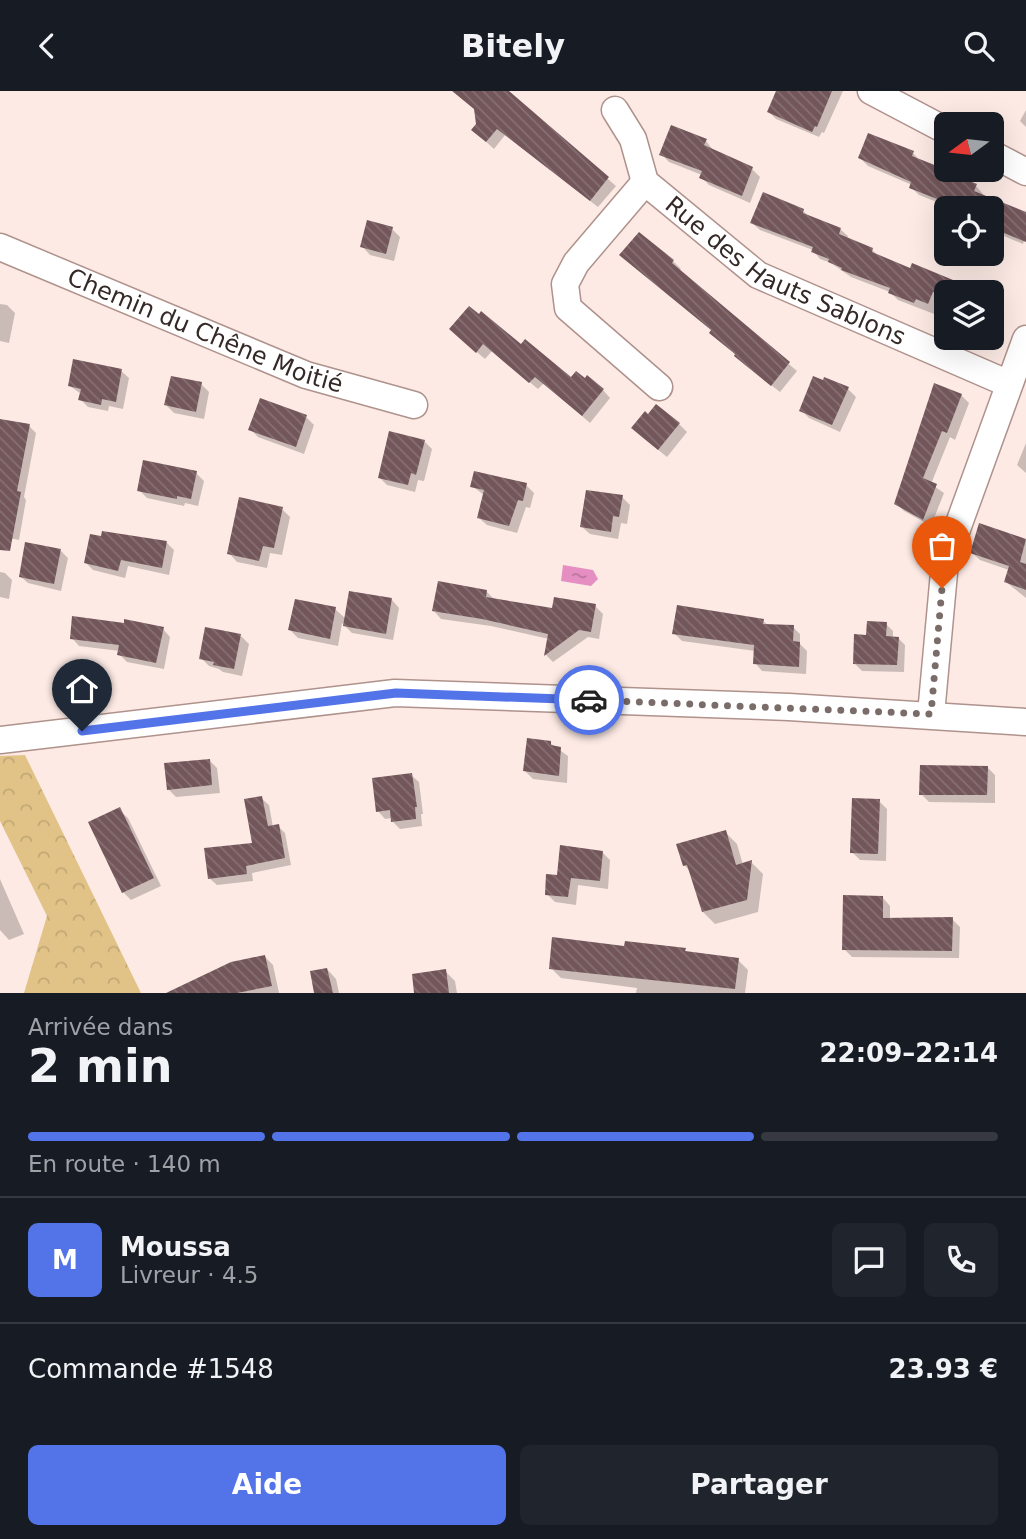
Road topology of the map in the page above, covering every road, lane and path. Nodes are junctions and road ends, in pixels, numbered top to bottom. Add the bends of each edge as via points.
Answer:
1 (871, 91) edge
2 (615, 110) dead end
3 (934, 124) edge
4 (1004, 160) edge
5 (1026, 172) edge
6 (645, 182) junction
7 (0, 247) edge
8 (1026, 339) edge
9 (1009, 384) junction
10 (659, 387) dead end
11 (414, 405) dead end
12 (931, 714) junction
13 (1026, 722) edge
14 (0, 740) edge

1 - 3 street
2 - 6 street, Rue des Hauts Sablons via 633,139
4 - 5 street
6 - 9 street, Rue des Hauts Sablons via 758,275
6 - 10 street, Rue des Hauts Sablons via 576,263 565,284 568,308
7 - 11 street, Chemin du Chêne Moitié via 306,375
8 - 9 street
9 - 12 street via 945,562
12 - 13 street
12 - 14 street via 396,693

